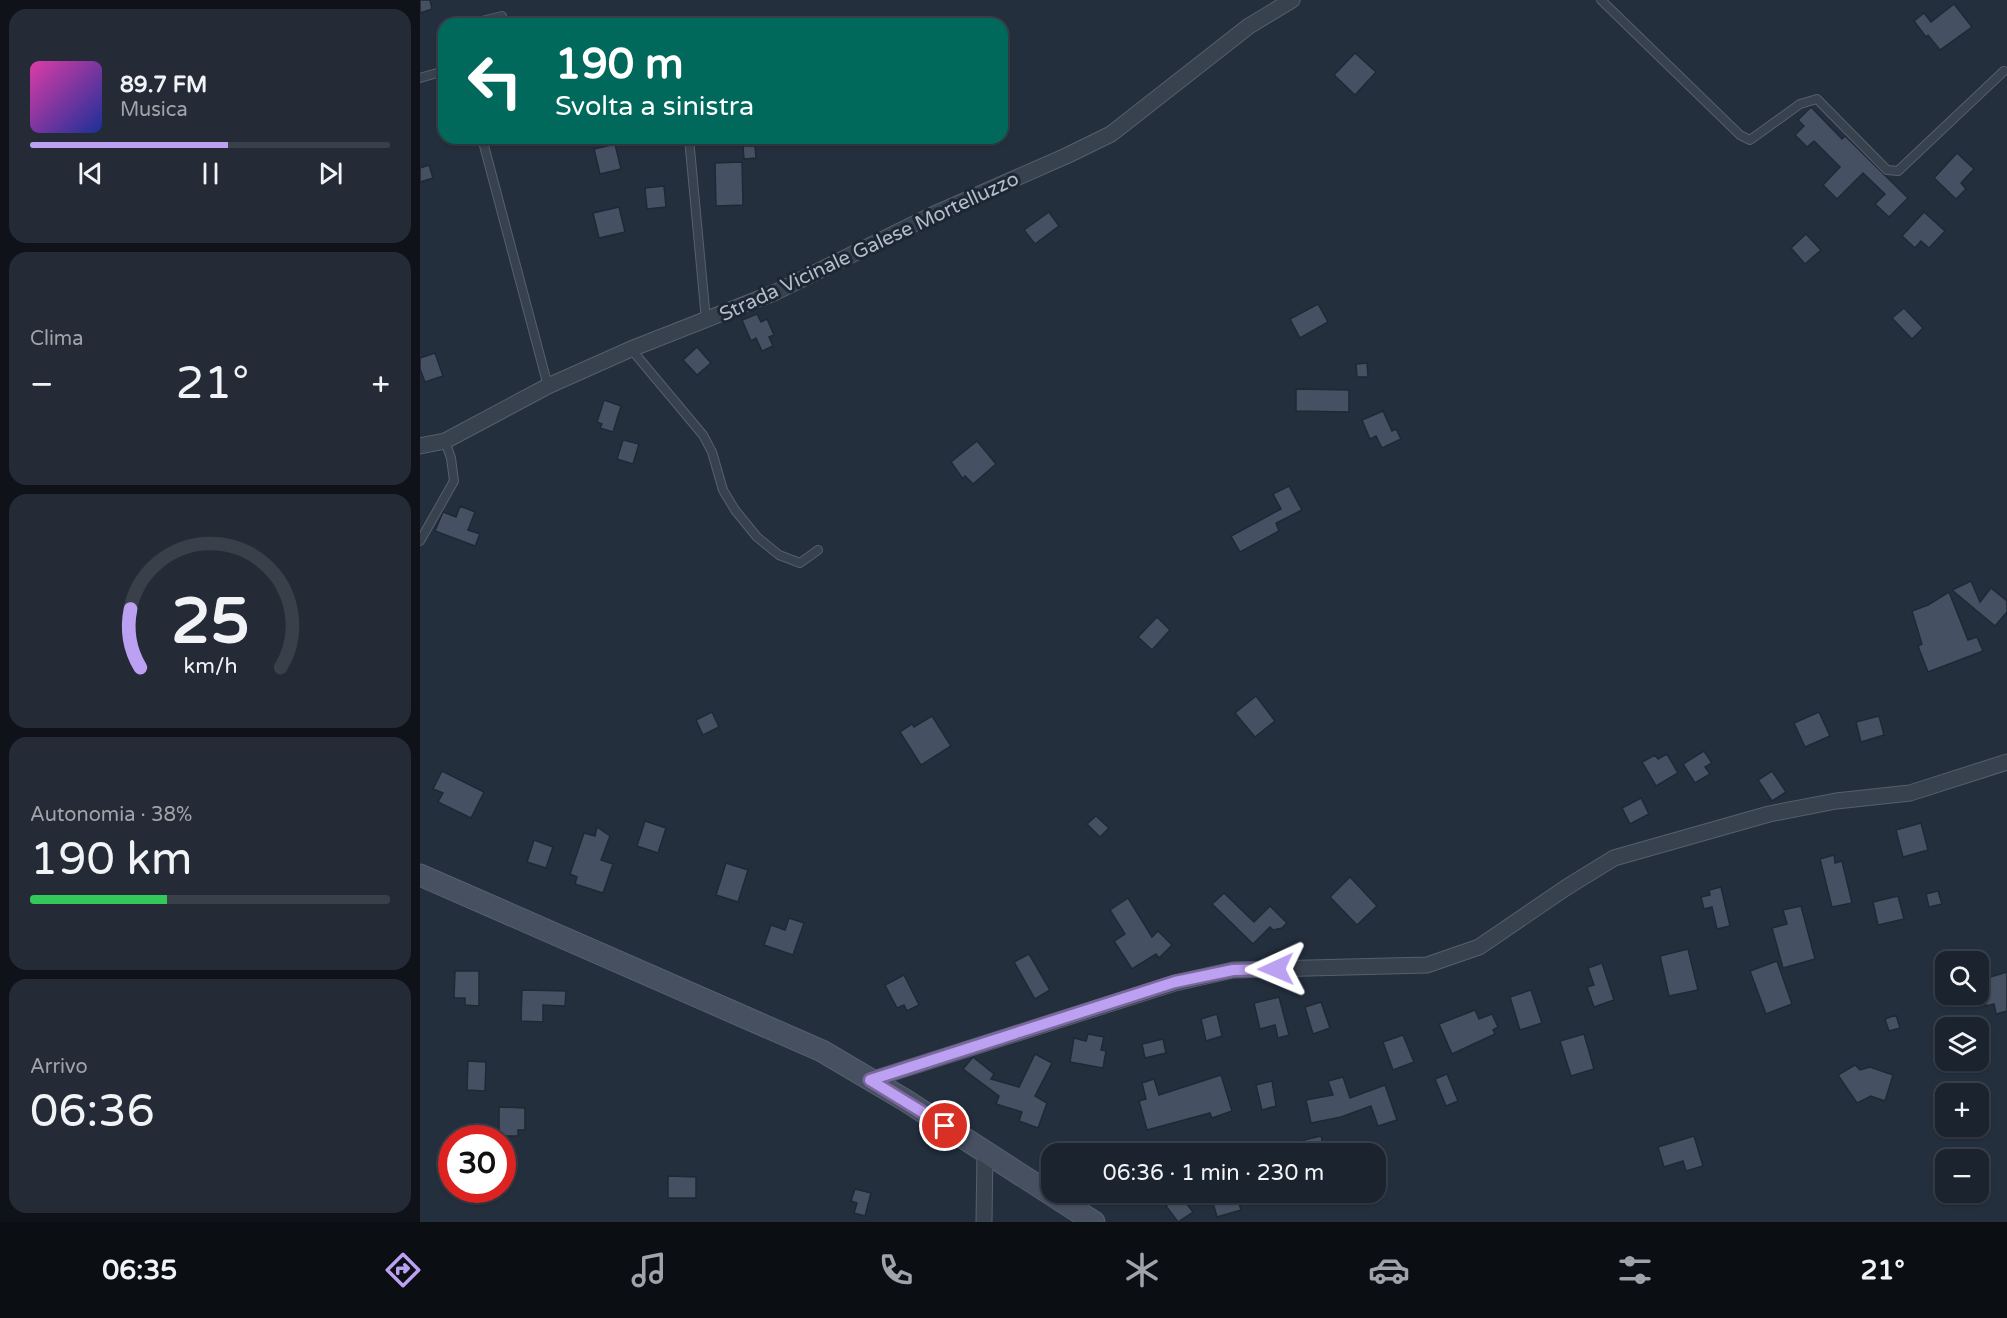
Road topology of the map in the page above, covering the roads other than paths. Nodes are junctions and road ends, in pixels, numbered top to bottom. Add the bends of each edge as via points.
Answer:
1 (1292, 0) edge
2 (1601, 0) edge
3 (502, 16) dead end
4 (494, 18) edge
5 (2004, 71) dead end
6 (438, 73) edge
7 (420, 78) edge
8 (484, 144) edge
9 (690, 144) edge
10 (706, 320) junction
11 (631, 349) junction
12 (548, 386) junction
13 (446, 441) junction
14 (420, 446) edge
15 (420, 541) edge
16 (818, 550) dead end
17 (2007, 762) edge
18 (420, 876) edge
19 (870, 1080) junction
20 (985, 1151) junction
21 (984, 1222) edge
22 (1094, 1222) edge

1 - 10 street, Strada Vicinale Galese Mortelluzzo via 1250,26 1111,134 932,215 786,288
2 - 5 lane via 1740,135 1750,140 1800,104 1816,99 1887,170 1898,171
3 - 4 lane
6 - 7 lane
8 - 12 lane
9 - 10 lane
10 - 11 street, Strada Vicinale Galese Mortelluzzo
11 - 12 street, Strada Vicinale Galese Mortelluzzo
11 - 16 lane via 703,435 723,490 757,537 779,555 800,563
12 - 13 street, Strada Vicinale Galese Mortelluzzo
13 - 14 street, Strada Vicinale Galese Mortelluzzo
13 - 15 lane via 454,481
17 - 19 street via 1910,792 1769,814 1614,858 1479,947 1427,965 1233,970 1175,982
18 - 19 main road via 822,1051
19 - 20 main road
20 - 21 street
20 - 22 main road

